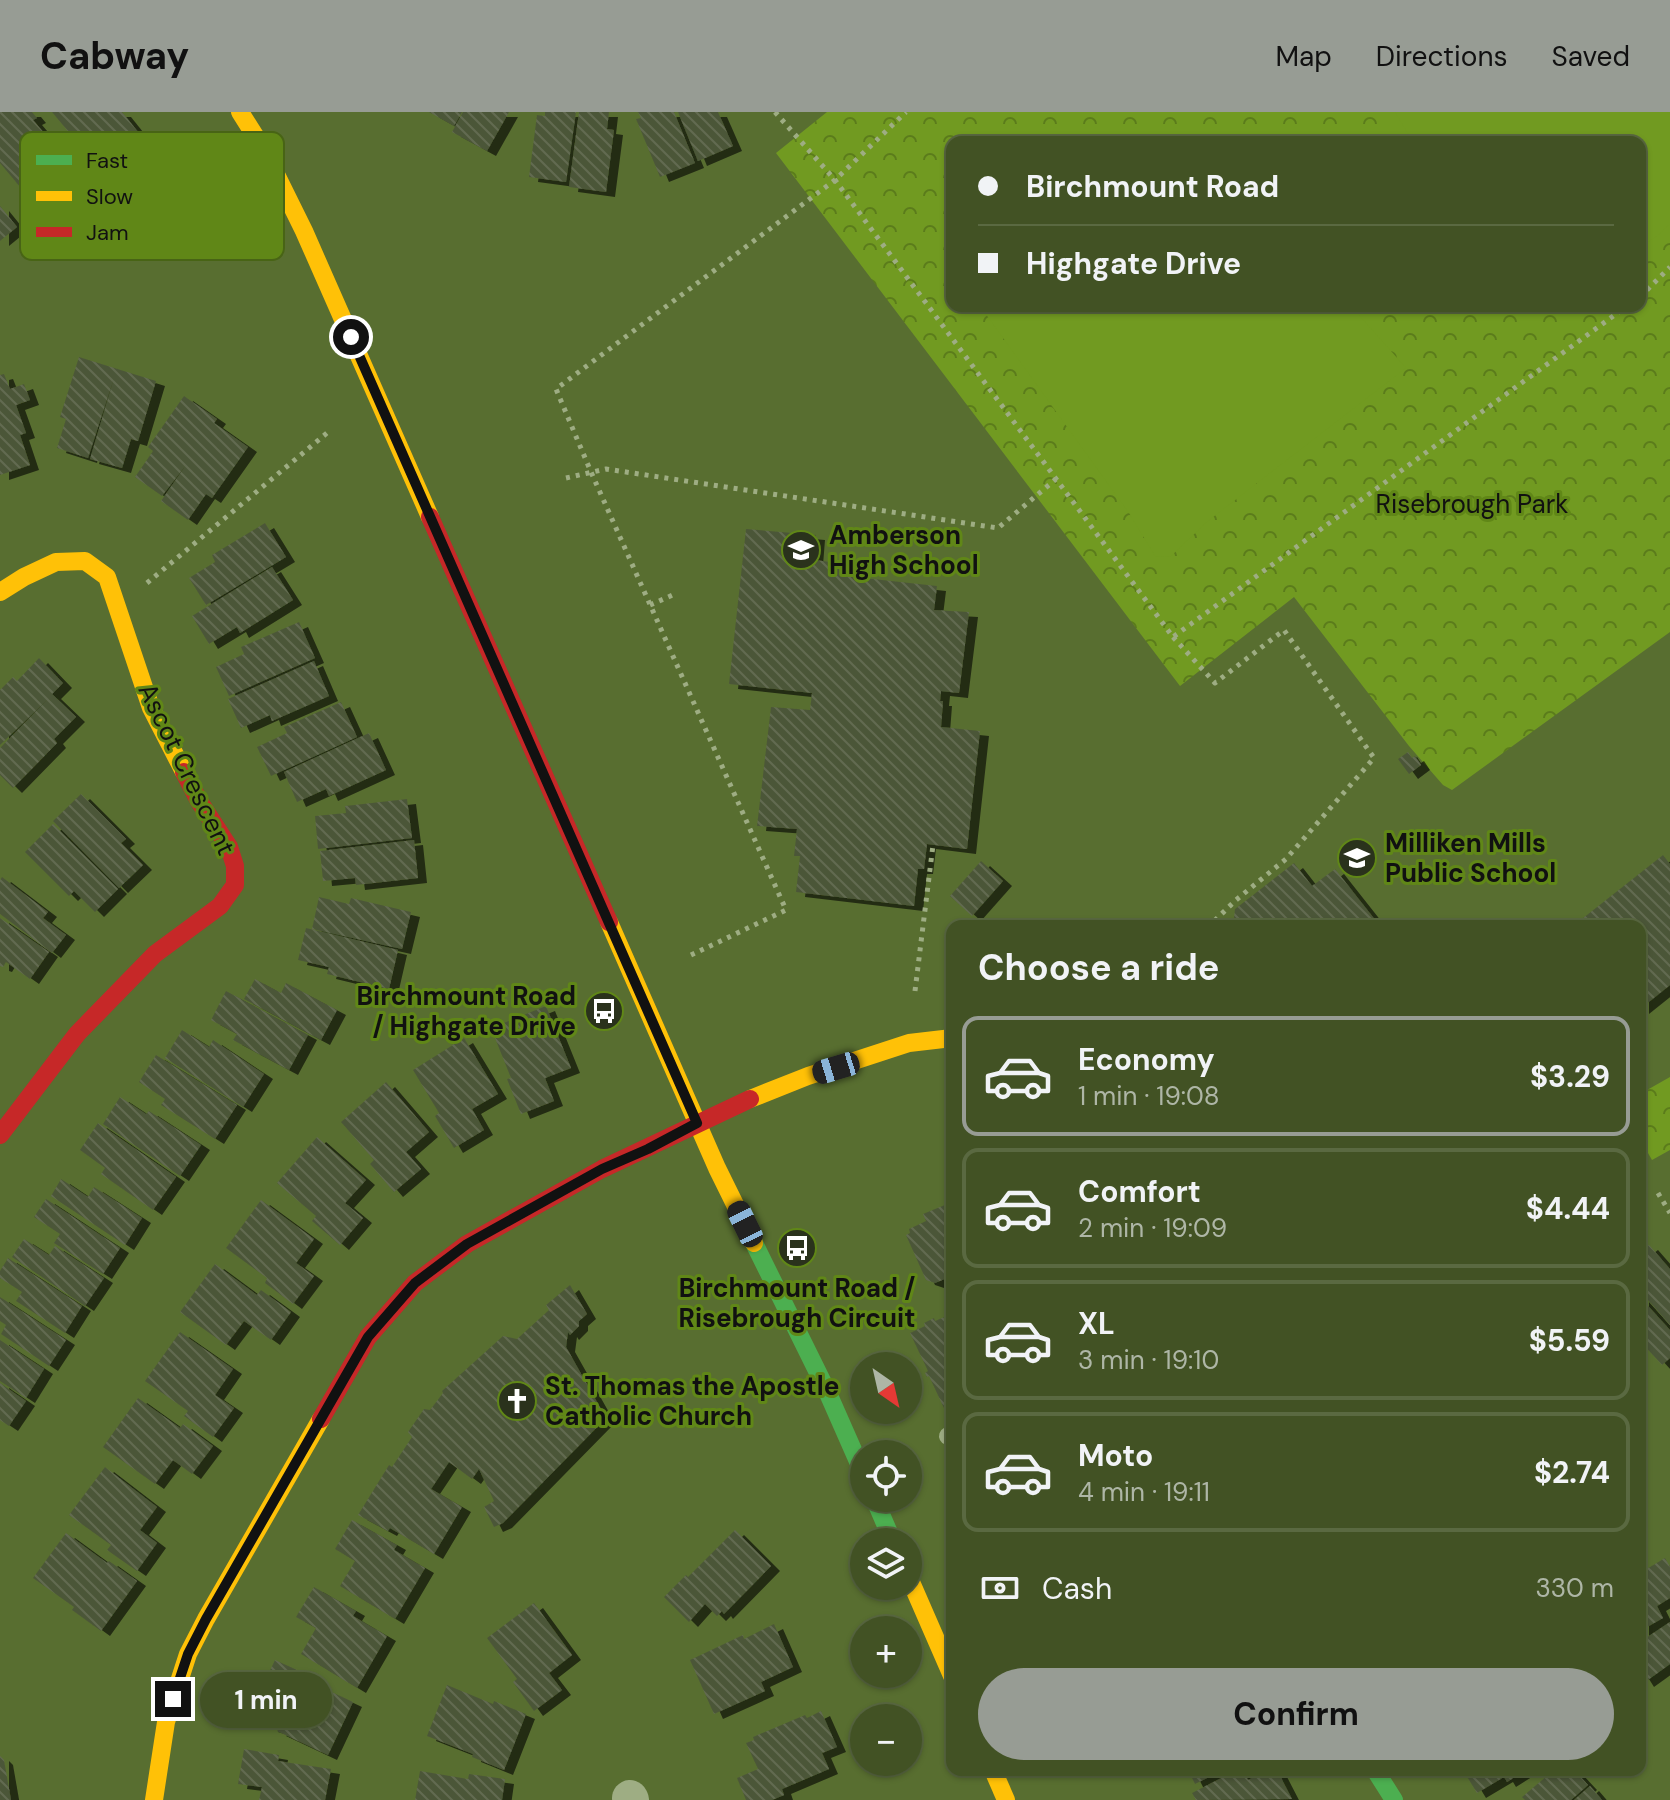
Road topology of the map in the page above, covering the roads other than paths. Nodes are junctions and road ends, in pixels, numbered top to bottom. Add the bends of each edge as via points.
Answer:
1 (240, 112) edge
2 (253, 132) edge
3 (284, 190) edge
4 (0, 592) edge
5 (946, 1039) edge
6 (697, 1123) junction
7 (0, 1135) edge
8 (850, 1443) edge
9 (919, 1600) edge
10 (946, 1662) edge
11 (996, 1776) edge
12 (1379, 1776) edge
13 (154, 1800) edge
14 (1006, 1800) edge
15 (1394, 1800) edge

1 - 2 street
3 - 6 street
4 - 7 street, Ascot Crescent via 56,562 85,561 107,577 151,708 235,866 235,885 220,906 155,954 77,1034
5 - 6 street via 909,1043 808,1076
6 - 8 street
6 - 13 street via 467,1244 415,1283 368,1337 188,1654 166,1722
9 - 10 street
11 - 14 street
12 - 15 street

